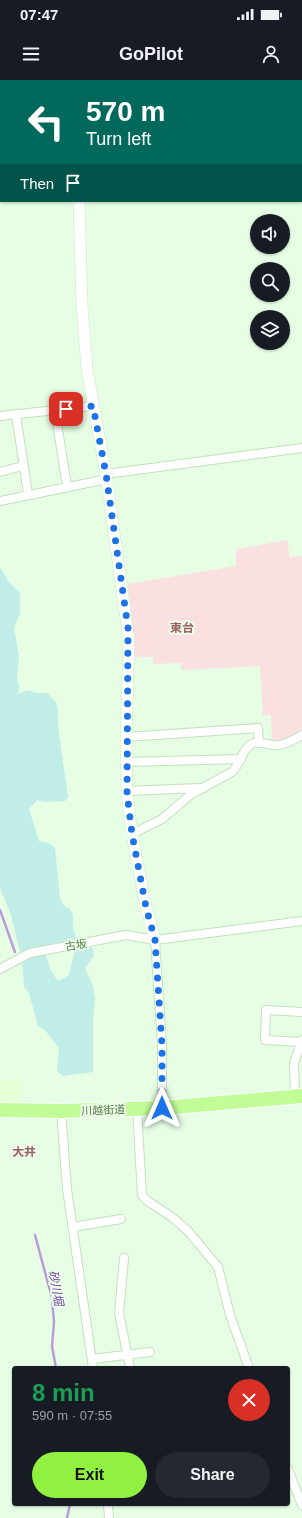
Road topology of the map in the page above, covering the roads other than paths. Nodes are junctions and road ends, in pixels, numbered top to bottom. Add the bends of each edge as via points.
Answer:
1 (79, 202) edge
2 (93, 406) junction
3 (55, 411) junction
4 (16, 415) junction
5 (0, 416) edge
6 (302, 448) edge
7 (24, 466) junction
8 (0, 472) edge
9 (106, 477) junction
10 (67, 486) junction
11 (28, 494) junction
12 (0, 501) edge
13 (302, 735) edge
14 (126, 737) junction
15 (259, 742) junction
16 (241, 759) junction
17 (126, 762) junction
18 (203, 788) junction
19 (127, 791) junction
20 (132, 834) junction
21 (302, 921) edge
22 (155, 940) junction
23 (0, 969) edge
24 (302, 1012) edge
25 (302, 1041) edge
26 (299, 1096) edge
27 (162, 1108) junction
28 (137, 1109) junction
29 (0, 1110) edge
30 (61, 1111) junction
31 (121, 1219) dead end
32 (72, 1227) junction
33 (124, 1258) dead end
34 (150, 1352) dead end
35 (128, 1355) junction
36 (92, 1359) junction
37 (93, 1366) edge
38 (130, 1366) edge
39 (247, 1366) edge
40 (290, 1474) edge
41 (302, 1505) edge
42 (108, 1506) edge
43 (109, 1518) edge

1 - 2 street via 84,332
2 - 3 street
2 - 9 street
3 - 4 street
3 - 10 street
4 - 5 street
4 - 7 street
6 - 9 street
7 - 8 street
7 - 11 street
9 - 10 street
9 - 14 street via 129,641
10 - 11 street
11 - 12 street
13 - 15 street via 281,745
14 - 15 street via 258,728
14 - 17 street
15 - 16 street via 250,745
16 - 17 street
16 - 18 street via 232,772
17 - 19 street
18 - 19 street
18 - 20 street via 190,795 162,819
19 - 20 street
20 - 22 street
21 - 22 street, 古坂
22 - 23 street, 古坂 via 126,935 30,953
22 - 27 street via 162,1045
24 - 25 street via 266,1010 265,1040
25 - 26 street via 294,1063
26 - 27 highway, 川越街道
27 - 28 highway, 川越街道
28 - 30 highway, 川越街道
28 - 39 street via 142,1195 188,1231 218,1267 230,1315
29 - 30 highway, 川越街道
30 - 32 street
31 - 32 street
32 - 36 street
33 - 35 street via 119,1313
34 - 35 street
35 - 36 street
35 - 38 street
36 - 37 street
40 - 41 street
42 - 43 street

